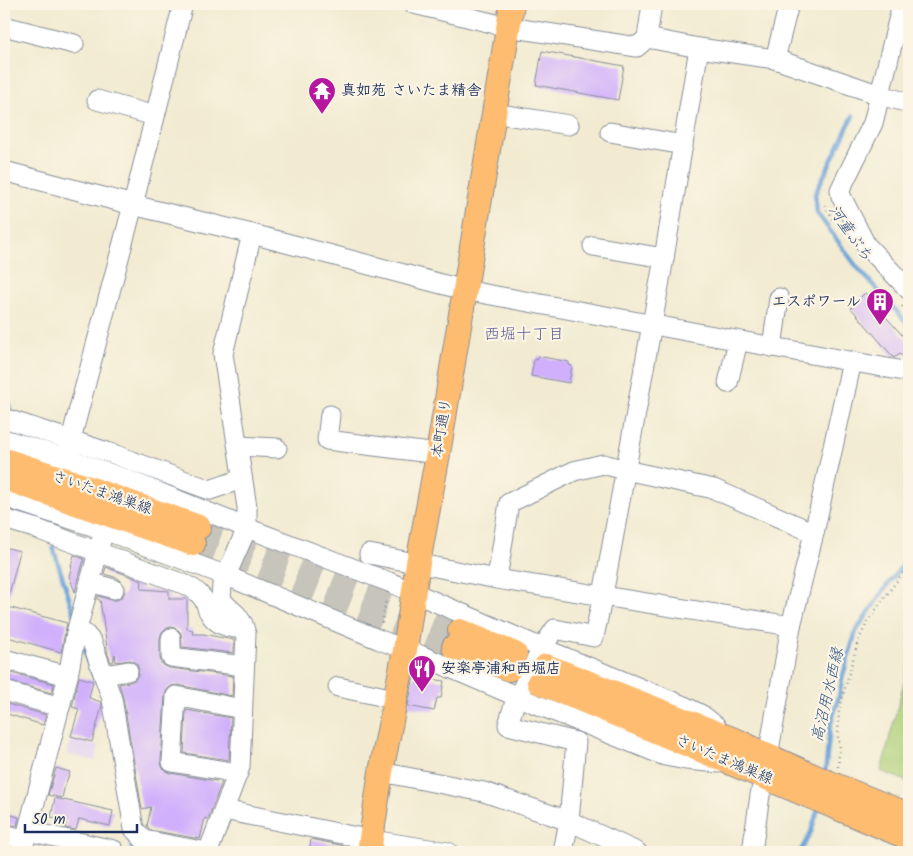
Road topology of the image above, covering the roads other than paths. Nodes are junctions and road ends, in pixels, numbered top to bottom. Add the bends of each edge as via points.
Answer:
1 (183, 4) edge
2 (414, 4) edge
3 (512, 4) edge
4 (652, 4) edge
5 (789, 4) edge
6 (902, 4) edge
7 (4, 26) edge
8 (508, 27) junction
9 (647, 38) junction
10 (74, 44) dead end
11 (699, 48) junction
12 (775, 59) junction
13 (880, 95) junction
14 (97, 100) dead end
15 (909, 103) edge
16 (494, 113) junction
17 (155, 116) junction
18 (569, 125) dead end
19 (610, 132) dead end
20 (683, 145) junction
21 (4, 171) edge
22 (133, 205) junction
23 (252, 234) junction
24 (593, 246) dead end
25 (664, 258) junction
26 (464, 290) junction
27 (909, 290) edge
28 (779, 298) dead end
29 (651, 325) junction
30 (738, 341) junction
31 (772, 347) junction
32 (852, 361) junction
33 (909, 372) edge
34 (728, 382) dead end
35 (330, 415) dead end
36 (4, 418) edge
37 (4, 439) edge
38 (238, 446) junction
39 (277, 448) dead end
40 (68, 449) junction
41 (438, 454) junction
42 (4, 460) edge
43 (625, 470) junction
44 (4, 478) edge
45 (242, 479) junction
46 (4, 497) edge
47 (4, 519) edge
48 (247, 528) junction
49 (104, 530) junction
50 (814, 533) junction
51 (98, 553) junction
52 (369, 554) dead end
53 (418, 563) junction
54 (227, 576) junction
55 (497, 579) junction
56 (90, 582) junction
57 (114, 589) dead end
58 (414, 592) junction
59 (603, 595) junction
60 (791, 626) junction
61 (244, 628) junction
62 (76, 633) junction
63 (171, 638) dead end
64 (457, 639) tunnel mouth
65 (405, 650) junction
66 (4, 659) edge
67 (512, 661) dead end
68 (543, 665) junction
69 (244, 666) junction
70 (128, 672) dead end
71 (104, 675) junction
72 (68, 676) junction
73 (338, 687) dead end
74 (4, 691) edge
75 (518, 697) junction
76 (395, 698) junction
77 (60, 707) junction
78 (242, 709) junction
79 (736, 765) junction
80 (766, 767) junction
81 (381, 772) junction
82 (238, 773) junction
83 (837, 787) junction
84 (224, 810) junction
85 (909, 815) edge
86 (568, 821) junction
87 (4, 834) edge
88 (909, 838) edge
89 (25, 841) edge
90 (371, 846) edge
91 (114, 850) dead end
92 (628, 850) edge
93 (207, 852) edge
94 (448, 852) edge
95 (563, 852) edge
96 (752, 852) edge

1 - 17 street
2 - 8 street
3 - 8 main road, 本町通り
4 - 9 street
5 - 12 street
6 - 13 street
7 - 10 street
8 - 9 street via 637,47
8 - 16 main road, 本町通り
9 - 11 street
11 - 12 street
11 - 20 street
12 - 13 street
13 - 15 street
13 - 27 street via 873,123 840,190 866,245
14 - 17 street
16 - 18 street
16 - 26 main road, 本町通り
17 - 22 street
19 - 20 street
20 - 25 street
21 - 22 street
22 - 23 street
22 - 40 street
23 - 26 street
23 - 38 street via 224,354
24 - 25 street
25 - 29 street
26 - 29 street
26 - 41 main road, 本町通り
28 - 31 street
29 - 30 street
29 - 43 street
30 - 31 street
30 - 34 street
31 - 32 street
32 - 33 street
32 - 50 street
35 - 41 street via 326,440
36 - 40 street
37 - 40 street
38 - 39 street
38 - 45 street
40 - 45 street via 116,455 210,490
40 - 48 street via 131,481
41 - 53 main road, 本町通り
42 - 44 main road, さいたま鴻巣線 via 72,482 196,536
43 - 50 street via 714,489
43 - 55 street via 603,464 574,471 509,503
43 - 59 street
45 - 48 street
46 - 49 street
47 - 51 street
48 - 54 street
48 - 58 street
49 - 51 street
49 - 54 street
50 - 60 street
51 - 56 street
51 - 61 street via 192,588 218,623
52 - 53 street
53 - 55 street
53 - 58 main road, 本町通り
54 - 61 street via 221,597
54 - 65 street
55 - 59 street
56 - 57 street
56 - 62 street
58 - 65 main road, 本町通り
58 - 68 street
59 - 60 street
59 - 68 street via 594,638 555,629
60 - 80 street
61 - 69 street
62 - 71 street via 85,634 92,642
62 - 72 street
63 - 69 street via 171,657
64 - 67 main road
65 - 75 street
65 - 76 main road, 本町通り
66 - 72 street
68 - 75 street
68 - 79 main road, さいたま鴻巣線
68 - 80 main road, さいたま鴻巣線 via 738,741
69 - 78 street
70 - 71 street
71 - 93 street via 112,699 134,828 144,840
72 - 77 street
73 - 76 street
74 - 77 street
75 - 79 street via 666,756
75 - 86 street via 508,725 576,742
76 - 81 main road, 本町通り
77 - 89 street
78 - 82 street
78 - 82 street via 176,696 172,762
79 - 80 main road, さいたま鴻巣線
80 - 83 main road, さいたま鴻巣線 via 813,787
80 - 96 street
81 - 86 street via 484,792
81 - 90 main road, 本町通り
82 - 84 street
83 - 85 main road, さいたま鴻巣線
83 - 88 main road, さいたま鴻巣線
84 - 90 street
84 - 93 street
86 - 92 street
86 - 95 street
87 - 89 street
89 - 91 street
90 - 94 street

